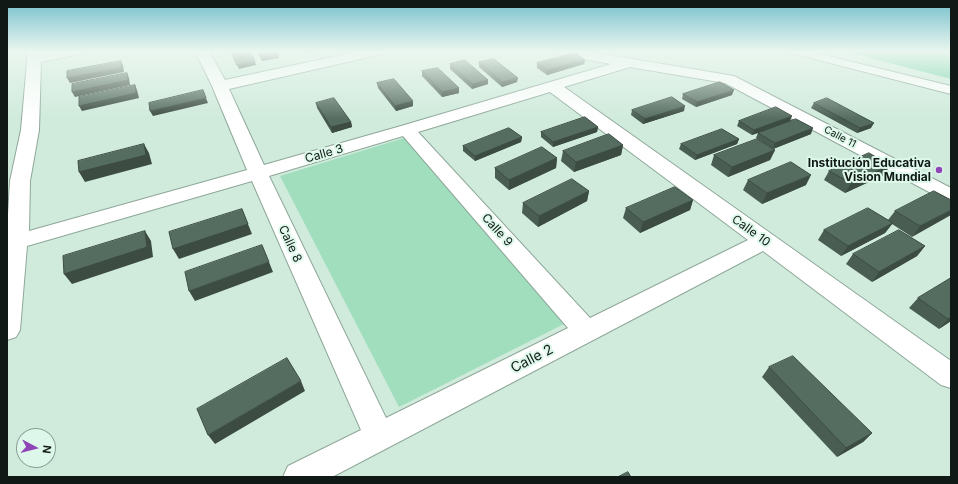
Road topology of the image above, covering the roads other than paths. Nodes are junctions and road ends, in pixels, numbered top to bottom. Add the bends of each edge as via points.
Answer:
1 (34, 74) edge
2 (214, 74) edge
3 (276, 74) edge
4 (593, 74) edge
5 (698, 74) edge
6 (886, 74) edge
7 (220, 86) junction
8 (552, 86) junction
9 (951, 90) edge
10 (407, 130) junction
11 (258, 173) junction
12 (951, 196) edge
13 (765, 241) junction
14 (16, 242) junction
15 (7, 330) edge
16 (586, 331) junction
17 (951, 376) edge
18 (379, 436) junction
19 (299, 477) edge

1 - 14 street via 30,130 20,181 20,220
2 - 7 street, Calle 8
3 - 7 street
4 - 8 street, Calle 3
5 - 12 street, Calle 11 via 729,79
6 - 9 lane
7 - 11 street, Calle 8
8 - 10 street, Calle 3
8 - 13 street, Calle 10
10 - 11 street, Calle 3
10 - 16 street, Calle 9
11 - 14 street, Calle 3
11 - 18 street, Calle 8
13 - 16 street, Calle 2
13 - 17 street, Calle 10
14 - 15 street
16 - 18 street, Calle 2
18 - 19 street, Calle 2

